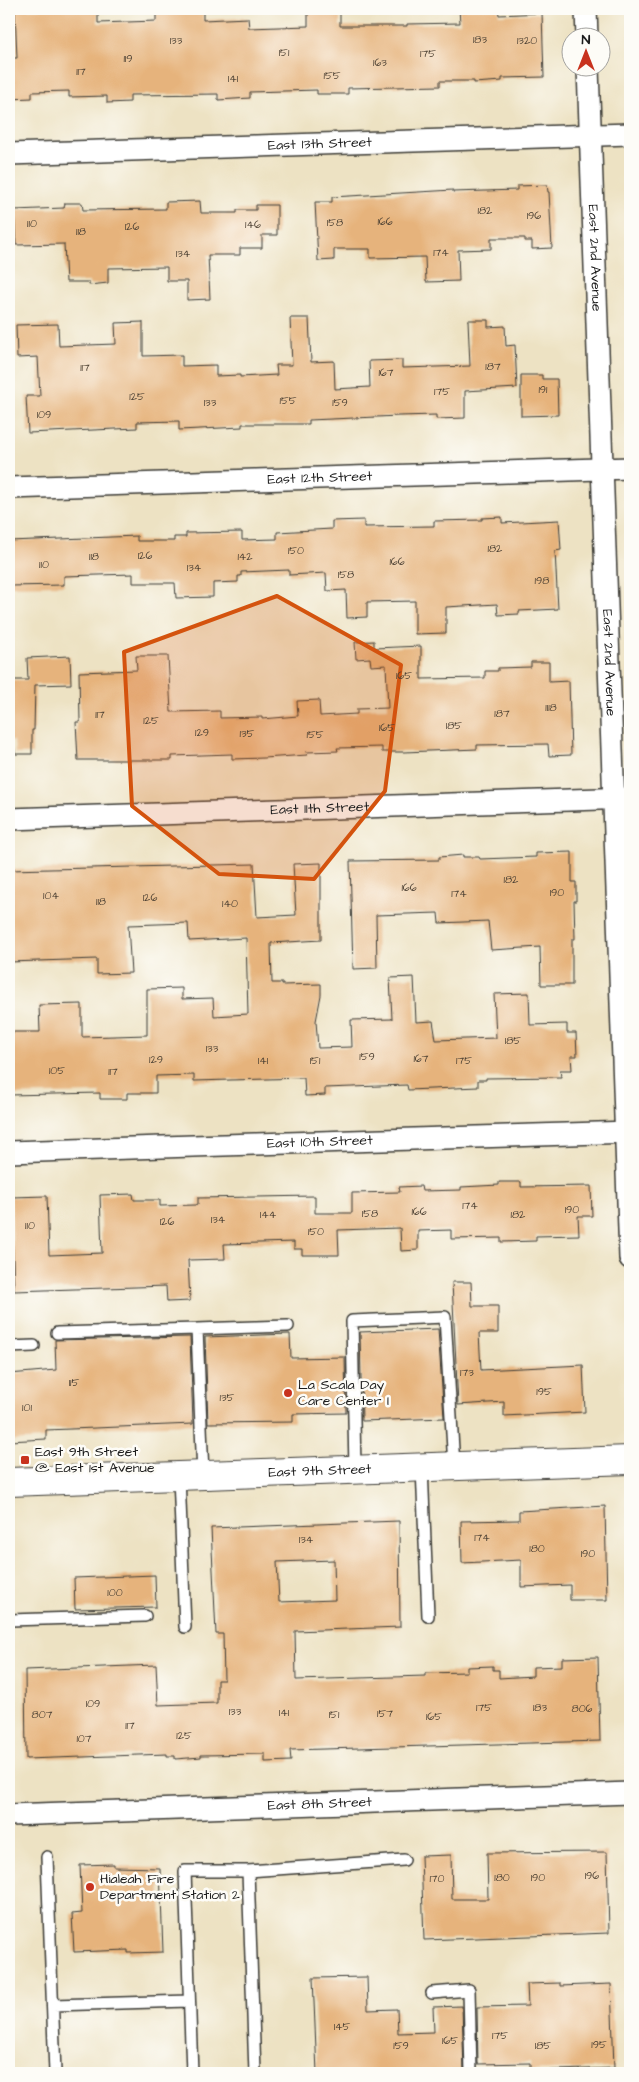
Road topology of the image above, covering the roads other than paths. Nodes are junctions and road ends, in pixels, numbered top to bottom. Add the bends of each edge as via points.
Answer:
1 (586, 9) edge
2 (587, 28) edge
3 (588, 78) edge
4 (630, 134) edge
5 (590, 135) junction
6 (9, 154) edge
7 (630, 468) edge
8 (602, 469) junction
9 (9, 488) edge
10 (622, 799) edge
11 (9, 820) edge
12 (628, 1132) edge
13 (9, 1152) edge
14 (630, 1258) edge
15 (288, 1326) dead end
16 (196, 1329) junction
17 (57, 1333) dead end
18 (34, 1346) dead end
19 (9, 1347) edge
20 (630, 1460) edge
21 (454, 1466) junction
22 (422, 1467) junction
23 (355, 1469) junction
24 (191, 1475) junction
25 (9, 1482) edge
26 (145, 1616) dead end
27 (428, 1616) dead end
28 (9, 1620) edge
29 (185, 1627) dead end
30 (630, 1793) edge
31 (9, 1815) edge
32 (47, 1857) dead end
33 (404, 1860) dead end
34 (248, 1871) junction
35 (432, 1993) dead end
36 (189, 2001) junction
37 (53, 2006) junction
38 (55, 2073) edge
39 (192, 2073) edge
40 (255, 2073) edge
41 (471, 2073) edge

1 - 2 street
3 - 5 street, East 2nd Avenue
4 - 5 street, East 13th Street
5 - 6 street, East 13th Street
5 - 8 street, East 2nd Avenue
7 - 8 street, East 12th Street
8 - 9 street, East 12th Street
8 - 10 street, East 2nd Avenue
10 - 11 street, East 11th Street
10 - 12 street, East 2nd Avenue
12 - 13 street, East 10th Street
12 - 14 street, East 2nd Avenue
15 - 16 lane
16 - 17 lane
16 - 24 lane
18 - 19 lane
20 - 21 main road, East 9th Street
21 - 22 main road, East 9th Street
21 - 23 lane via 445,1317 352,1321
22 - 23 main road, East 9th Street
22 - 27 lane
23 - 24 main road, East 9th Street
24 - 25 main road, East 9th Street
24 - 29 lane
26 - 28 lane
30 - 31 street, East 8th Street
32 - 37 lane
33 - 34 lane
34 - 36 lane via 185,1871
34 - 40 lane
35 - 41 lane via 469,1990
36 - 37 lane
36 - 39 lane
37 - 38 lane

